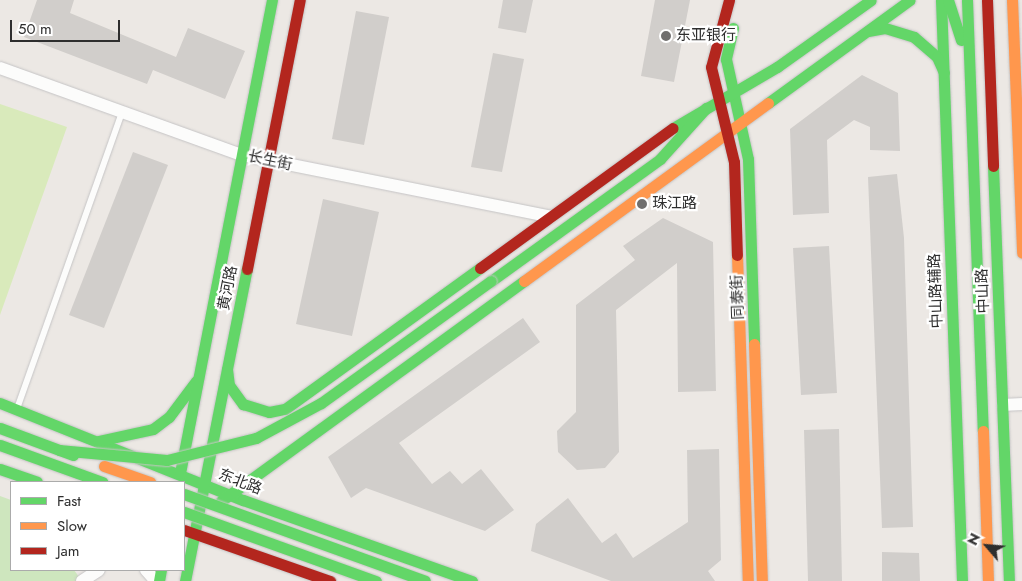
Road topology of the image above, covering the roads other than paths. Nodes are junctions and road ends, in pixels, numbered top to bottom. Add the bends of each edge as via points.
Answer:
1 (272, 0) edge
2 (300, 0) edge
3 (729, 0) edge
4 (871, 0) edge
5 (910, 0) edge
6 (941, 0) edge
7 (948, 0) edge
8 (967, 0) edge
9 (987, 0) edge
10 (1012, 0) edge
11 (726, 17) junction
12 (868, 31) junction
13 (969, 63) junction
14 (0, 68) edge
15 (944, 73) junction
16 (733, 92) junction
17 (719, 100) junction
18 (706, 108) junction
19 (122, 113) junction
20 (740, 124) junction
21 (727, 134) junction
22 (242, 155) junction
23 (268, 161) junction
24 (551, 217) junction
25 (1022, 253) edge
26 (227, 369) junction
27 (199, 377) junction
28 (0, 403) edge
29 (1022, 404) edge
30 (1002, 406) junction
31 (285, 409) junction
32 (17, 410) junction
33 (0, 428) edge
34 (307, 439) junction
35 (97, 441) junction
36 (0, 445) edge
37 (59, 450) junction
38 (0, 455) edge
39 (269, 466) junction
40 (0, 469) edge
41 (179, 478) edge
42 (33, 481) edge
43 (99, 481) edge
44 (147, 481) edge
45 (204, 484) junction
46 (185, 494) edge
47 (230, 495) junction
48 (266, 508) junction
49 (185, 512) edge
50 (197, 518) junction
51 (187, 530) edge
52 (251, 552) junction
53 (95, 571) edge
54 (147, 571) edge
55 (82, 581) edge
56 (157, 581) edge
57 (185, 581) edge
58 (330, 581) edge
59 (376, 581) edge
60 (425, 581) edge
61 (472, 581) edge
62 (748, 581) edge
63 (762, 581) edge
64 (962, 581) edge
65 (988, 581) edge
66 (1009, 581) edge

1 - 22 main road, 黄河路
2 - 23 main road, 黄河路
3 - 11 main road, 同泰街
4 - 16 main road
5 - 12 main road
6 - 15 main road, 中山路辅路
7 - 13 main road
8 - 13 main road, 中山路
9 - 30 main road, 中山路
10 - 25 main road
11 - 16 main road, 同泰街 via 734,29 726,59
11 - 17 main road, 同泰街 via 711,67
12 - 15 main road via 885,28 914,37 937,57
12 - 20 main road
13 - 65 main road, 中山路
14 - 19 street, 长生街
15 - 64 main road, 中山路辅路
16 - 17 main road
16 - 20 main road, 同泰街
17 - 18 main road
17 - 21 main road, 同泰街
18 - 24 main road
18 - 37 main road, bridge via 660,160 321,403 256,438 201,455 167,460 97,457
19 - 22 street, 长生街
19 - 32 lane
20 - 21 main road
20 - 63 main road, 同泰街 via 748,159
21 - 34 main road
21 - 62 main road, 同泰街 via 734,162
22 - 23 street, 长生街
22 - 27 main road, 黄河路
23 - 24 street, 长生街
23 - 26 main road, 黄河路
24 - 31 main road
26 - 31 main road via 229,385 243,404 269,412
26 - 45 main road, 黄河路
27 - 35 main road via 185,399 153,429 117,440
27 - 41 main road, 黄河路
28 - 32 main road, 东北路
29 - 30 street
30 - 66 main road, 中山路
31 - 34 main road
32 - 35 main road, 东北路
32 - 38 main road
33 - 37 main road, bridge
34 - 39 main road
35 - 41 main road, 东北路
36 - 43 main road, bridge
37 - 44 main road, bridge
39 - 47 main road
39 - 48 main road via 259,491
40 - 42 main road
41 - 45 main road, 东北路
45 - 47 main road, 东北路
45 - 50 main road, 黄河路
46 - 60 main road, 东北路, bridge
47 - 48 main road, 东北路
47 - 50 main road
48 - 52 main road
48 - 61 main road, 东北路
49 - 59 main road, bridge
50 - 51 main road, 黄河路
51 - 52 main road
51 - 57 main road, 黄河路
52 - 58 main road
53 - 55 street
54 - 56 street

